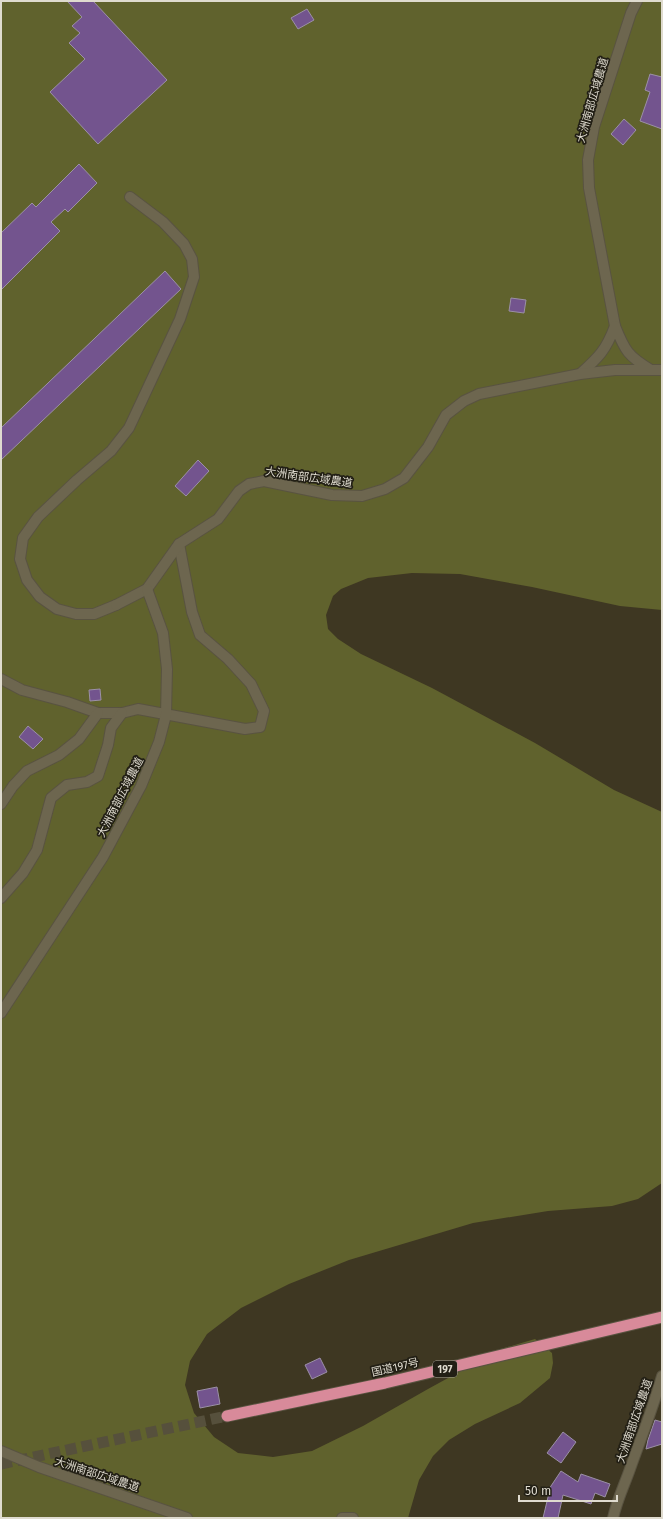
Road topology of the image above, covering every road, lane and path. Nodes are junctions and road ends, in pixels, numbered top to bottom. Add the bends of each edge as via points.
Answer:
1 (637, 1) edge
2 (130, 197) dead end
3 (615, 326) junction
4 (657, 370) edge
5 (580, 374) junction
6 (179, 544) junction
7 (147, 589) junction
8 (1, 679) edge
9 (122, 713) junction
10 (98, 714) junction
11 (166, 715) junction
12 (1, 804) edge
13 (1, 898) edge
14 (1, 1013) edge
15 (662, 1317) edge
16 (662, 1376) edge
17 (658, 1405) edge
18 (227, 1416) tunnel mouth
19 (1, 1451) edge
20 (187, 1518) edge
21 (342, 1518) edge
22 (353, 1518) edge
23 (612, 1518) edge

1 - 3 street, 大洲南部広域農道 via 594,127 588,160 588,188
2 - 7 street via 163,222 184,244 192,259 194,277 180,319 129,428 111,451 38,517 23,538 20,559 27,580 40,597 57,610 94,614
3 - 4 street, 大洲南部広域農道 via 623,346 633,359
3 - 5 street via 608,344
4 - 5 street, 大洲南部広域農道 via 615,370
5 - 6 street, 大洲南部広域農道 via 478,394 464,401 446,415 428,447 404,478 385,489 362,496 332,495 264,482 249,484 239,491 218,519
6 - 7 street, 大洲南部広域農道
6 - 11 street via 192,612 200,635 228,659 251,684 264,711 260,727 245,729
7 - 11 street, 大洲南部広域農道 via 164,633 167,669
8 - 10 street via 22,690 67,702
9 - 10 street
9 - 11 street via 138,709
9 - 13 street via 110,728 108,745 98,776 87,782 67,785 51,798 37,850 23,873
10 - 12 street via 79,739 59,755 28,771 12,786
11 - 14 street, 大洲南部広域農道 via 159,742 141,786 103,857
15 - 18 highway, 国道197号 / 197 via 385,1383
16 - 17 street, 大洲南部広域農道
17 - 23 street, 大洲南部広域農道 via 619,1495
19 - 20 street, 大洲南部広域農道 via 39,1467
21 - 22 street

